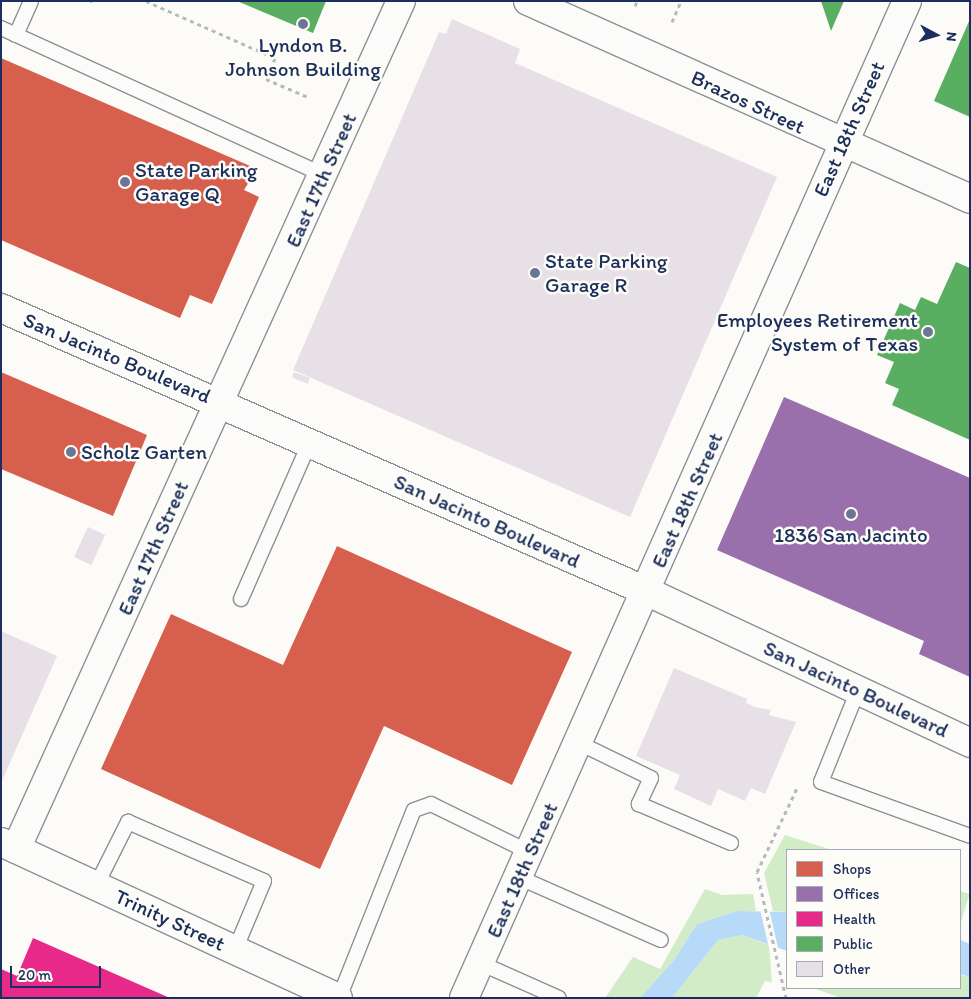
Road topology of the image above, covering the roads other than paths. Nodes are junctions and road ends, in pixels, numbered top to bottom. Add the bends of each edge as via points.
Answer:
1 (31, 1) edge
2 (401, 1) edge
3 (528, 1) edge
4 (907, 1) edge
5 (1, 28) edge
6 (16, 35) junction
7 (842, 145) junction
8 (324, 175) junction
9 (970, 199) edge
10 (1, 308) edge
11 (221, 402) junction
12 (310, 442) junction
13 (646, 591) junction
14 (241, 598) dead end
15 (858, 690) junction
16 (579, 743) junction
17 (970, 743) edge
18 (970, 836) edge
19 (731, 843) dead end
20 (9, 846) edge
21 (529, 852) junction
22 (518, 877) junction
23 (96, 886) junction
24 (660, 940) dead end
25 (235, 950) junction
26 (480, 963) junction
27 (338, 998) edge
28 (464, 998) edge
29 (559, 998) edge

1 - 6 lane
2 - 8 street, East 17th Street
3 - 7 street, Brazos Street
4 - 7 street, East 18th Street
5 - 6 lane
6 - 8 lane
7 - 9 street, Brazos Street
7 - 13 street, East 18th Street
8 - 11 street, East 17th Street
10 - 11 street, San Jacinto Boulevard
11 - 12 street, San Jacinto Boulevard
11 - 20 street, East 17th Street
12 - 13 street, San Jacinto Boulevard
12 - 14 lane
13 - 15 street, San Jacinto Boulevard
13 - 16 street, East 18th Street
15 - 17 street, San Jacinto Boulevard
15 - 18 lane via 822,782
16 - 19 lane via 651,778 638,804
16 - 21 street, East 18th Street
20 - 23 street, Trinity Street
21 - 22 street, East 18th Street
21 - 27 lane via 431,804 414,810
22 - 24 lane
22 - 26 street, East 18th Street
23 - 25 street, Trinity Street
23 - 25 lane via 128,822 264,881
25 - 27 street, Trinity Street
26 - 28 street, East 18th Street
26 - 29 lane

